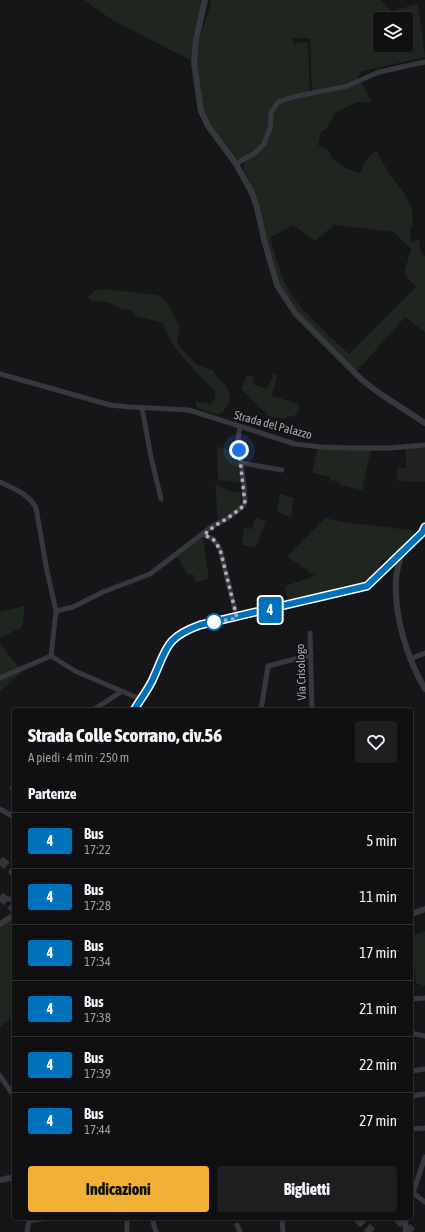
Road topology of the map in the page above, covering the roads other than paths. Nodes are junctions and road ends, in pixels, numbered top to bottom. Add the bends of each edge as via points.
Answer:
1 (204, 0) edge
2 (425, 62) edge
3 (236, 164) junction
4 (0, 374) edge
5 (142, 408) junction
6 (425, 423) edge
7 (240, 427) junction
8 (425, 445) edge
9 (241, 463) junction
10 (282, 470) dead end
11 (0, 482) edge
12 (160, 499) dead end
13 (424, 533) edge
14 (204, 535) junction
15 (401, 554) junction
16 (56, 611) junction
17 (237, 618) junction
18 (310, 632) dead end
19 (425, 653) edge
20 (311, 655) junction
21 (51, 656) junction
22 (410, 659) junction
23 (0, 678) edge
24 (424, 686) edge
25 (121, 692) junction
26 (140, 699) junction
27 (96, 708) edge
28 (135, 708) edge
29 (261, 708) edge
30 (312, 708) edge
31 (0, 809) edge
32 (12, 816) edge
33 (0, 899) edge
34 (12, 900) edge
35 (425, 909) edge
36 (413, 913) edge
37 (12, 916) edge
38 (0, 924) edge
39 (425, 998) edge
40 (413, 999) edge
41 (413, 1033) edge
42 (425, 1036) edge
43 (425, 1069) edge
44 (413, 1071) edge
45 (0, 1076) edge
46 (12, 1093) edge
47 (425, 1094) edge
48 (413, 1096) edge
49 (425, 1128) edge
50 (413, 1130) edge
51 (425, 1157) edge
52 (12, 1177) edge
53 (0, 1180) edge
54 (413, 1193) joint
55 (425, 1202) edge
56 (35, 1220) edge
57 (127, 1220) edge
58 (153, 1220) edge
59 (282, 1220) edge
60 (406, 1220) edge
61 (237, 1226) dead end
62 (27, 1232) edge
63 (127, 1232) edge
64 (156, 1232) edge
65 (240, 1232) edge
66 (283, 1232) edge
67 (405, 1232) edge

1 - 3 street via 194,63 199,102 208,126
2 - 3 street via 379,72 347,86 278,102 271,113 270,128 264,144 255,153
3 - 6 street via 256,204 277,285 288,305 369,385
4 - 5 street, Strada del Palazzo via 110,405
5 - 7 street, Strada del Palazzo via 189,410
5 - 12 street
7 - 8 street, Strada del Palazzo via 295,444 322,447 390,448
7 - 9 street via 238,438
9 - 10 street
9 - 14 street via 245,504
11 - 16 street via 23,493 32,500 36,508
13 - 15 street
14 - 16 street via 150,574 72,607
14 - 17 street via 213,539 220,549
15 - 17 street via 367,586
15 - 22 street via 396,581 400,629
16 - 21 street
17 - 26 street via 200,625 172,639 152,682
18 - 20 street, Via Crisologo
19 - 22 street
20 - 29 street via 268,666
20 - 30 street, Via Crisologo
21 - 23 street
21 - 25 street via 75,671
22 - 24 street
25 - 26 street
25 - 27 street
26 - 28 street
31 - 32 street
33 - 34 street
35 - 36 street
37 - 38 street
39 - 40 street
41 - 42 street
43 - 44 street
45 - 46 street
47 - 48 street
49 - 50 street
51 - 54 street
52 - 53 street
54 - 55 street
56 - 62 street via 29,1221
57 - 63 street
58 - 64 street
59 - 66 street
60 - 67 street
61 - 65 street

